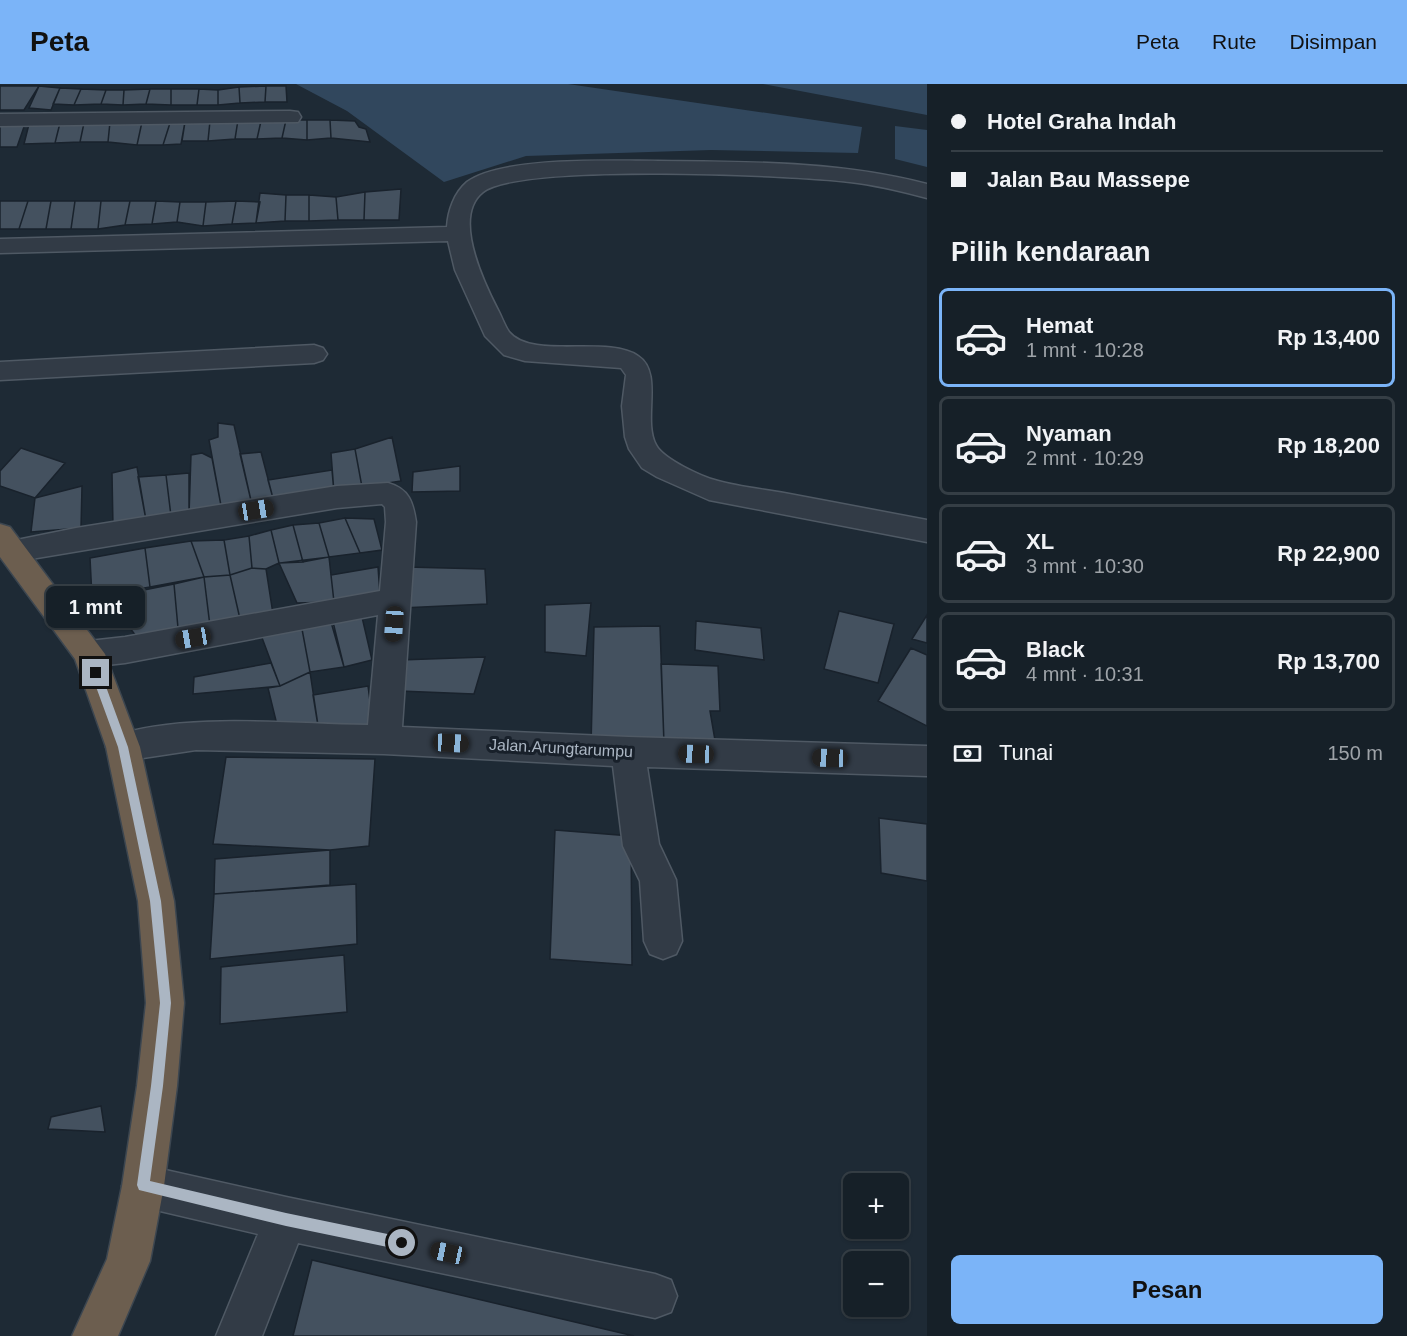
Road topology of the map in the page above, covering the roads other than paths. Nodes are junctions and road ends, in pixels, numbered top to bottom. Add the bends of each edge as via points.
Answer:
1 (290, 117) dead end
2 (0, 120) edge
3 (927, 191) edge
4 (457, 234) junction
5 (0, 246) edge
6 (314, 354) dead end
7 (0, 371) edge
8 (927, 531) edge
9 (7, 543) edge
10 (396, 600) junction
11 (89, 654) junction
12 (384, 740) junction
13 (123, 747) junction
14 (628, 752) junction
15 (927, 761) edge
16 (663, 941) dead end
17 (143, 1185) junction
18 (286, 1219) junction
19 (655, 1296) dead end
20 (94, 1336) edge
21 (239, 1336) edge

1 - 2 street
3 - 4 street via 822,173 746,169 629,168 526,173 476,186 465,200
4 - 5 street
4 - 8 street via 460,256 498,336 506,344 525,352 619,358 635,366 639,375 639,437 652,461 709,490
6 - 7 street
9 - 10 street via 76,539 337,497 388,493 399,504 401,522
9 - 11 highway
10 - 11 street
10 - 12 street
11 - 13 highway
12 - 13 street, Jalan.Arungtarumpu via 196,736
12 - 14 street, Jalan.Arungtarumpu
13 - 17 highway via 156,901 165,1003
14 - 15 street, Jalan.Arungtarumpu
14 - 16 street via 641,846 658,880
17 - 18 street
17 - 20 highway via 128,1261
18 - 19 street
18 - 21 street

